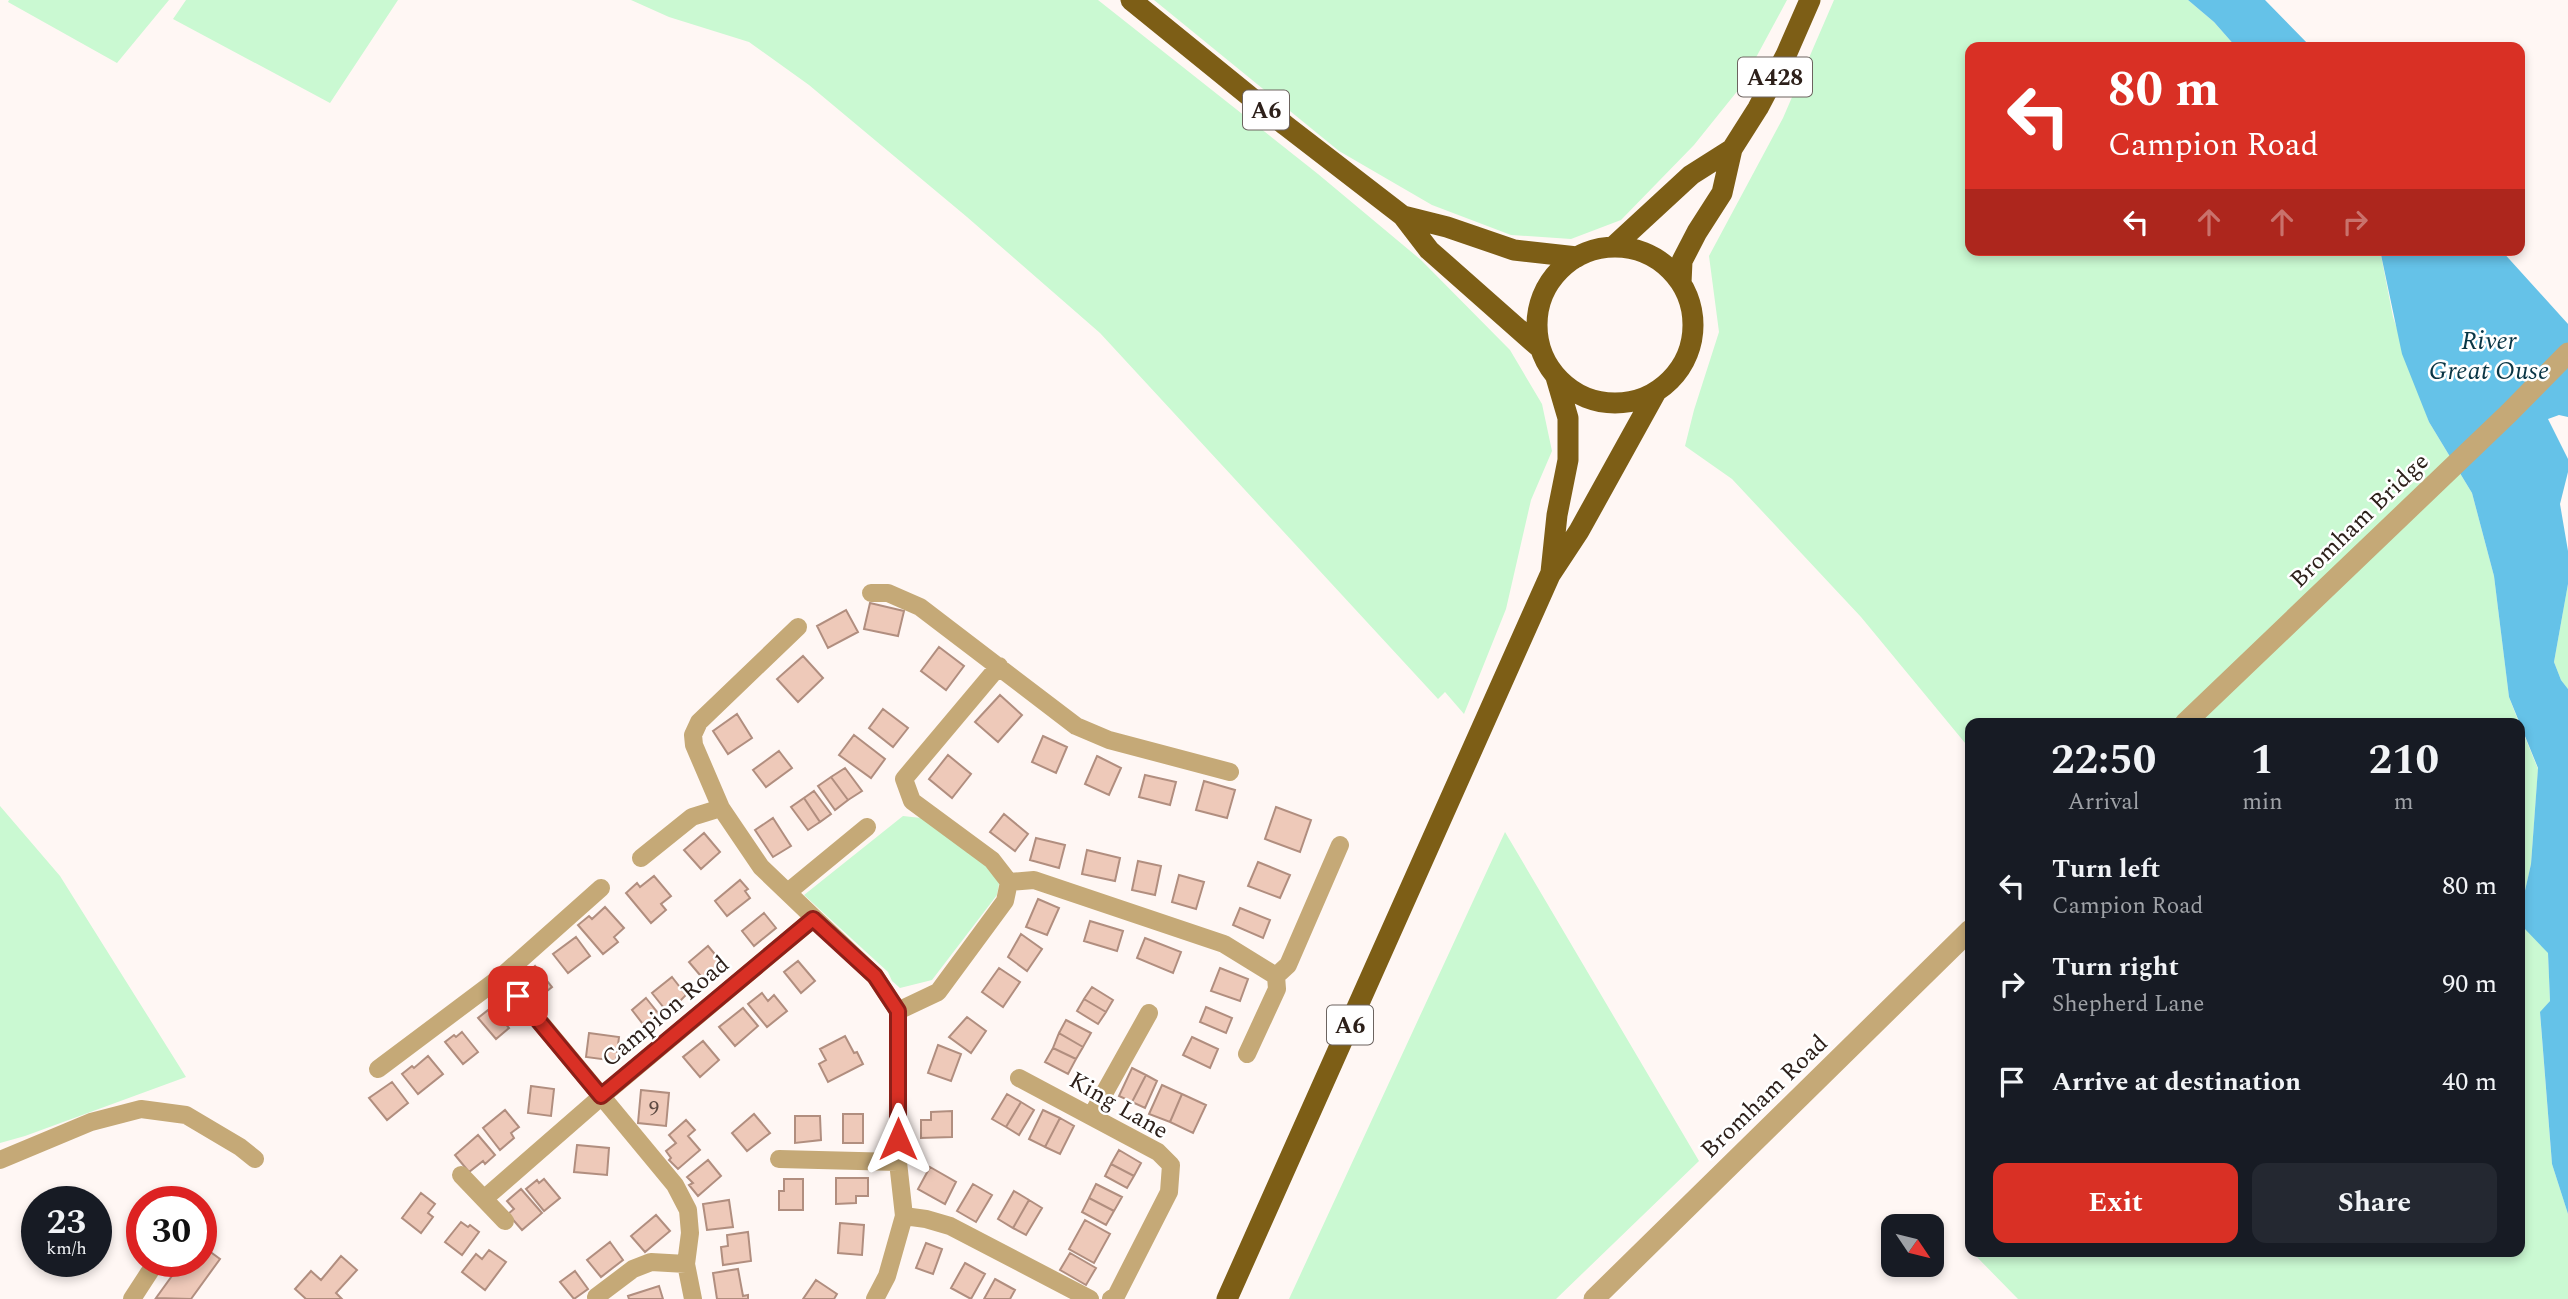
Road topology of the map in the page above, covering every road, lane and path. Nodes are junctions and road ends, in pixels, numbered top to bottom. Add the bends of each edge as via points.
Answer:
1 (1131, 0) edge
2 (1810, 0) edge
3 (1732, 149) junction
4 (1403, 216) junction
5 (1613, 247) junction
6 (1577, 257) junction
7 (1681, 283) junction
8 (1540, 348) junction
9 (2568, 353) edge
10 (1556, 377) junction
11 (1656, 392) junction
12 (1550, 575) junction
13 (871, 593) dead end
14 (798, 627) dead end
15 (999, 666) junction
16 (2190, 718) edge
17 (1230, 772) dead end
18 (721, 808) junction
19 (867, 827) dead end
20 (1340, 845) dead end
21 (641, 858) dead end
22 (1009, 882) junction
23 (601, 888) dead end
24 (788, 892) junction
25 (813, 919) junction
26 (1965, 935) edge
27 (502, 976) junction
28 (1276, 976) junction
29 (898, 1011) junction
30 (1149, 1013) dead end
31 (1248, 1054) dead end
32 (378, 1069) dead end
33 (1019, 1078) dead end
34 (601, 1096) junction
35 (1092, 1115) junction
36 (254, 1158) dead end
37 (779, 1159) dead end
38 (0, 1160) edge
39 (898, 1163) junction
40 (461, 1175) dead end
41 (485, 1198) junction
42 (904, 1216) junction
43 (505, 1221) dead end
44 (686, 1264) junction
45 (146, 1277) edge
46 (596, 1297) edge
47 (132, 1299) edge
48 (694, 1299) edge
49 (875, 1299) edge
50 (1090, 1299) edge
51 (1111, 1299) edge
52 (1227, 1299) edge
53 (1594, 1299) edge

1 - 4 highway, A6
2 - 3 highway, A428 via 1786,55
3 - 5 highway, A428 via 1691,175
3 - 7 highway, A428 via 1722,193 1682,261
4 - 6 highway, A6 via 1514,250
4 - 8 highway, A6 via 1429,250
5 - 6 highway
5 - 7 highway via 1639,250 1663,263
6 - 8 highway via 1556,274 1543,296 1537,322
7 - 11 highway via 1694,322 1692,342 1685,362
8 - 10 highway
9 - 16 street, Bromham Bridge
10 - 11 highway via 1573,392 1615,404
10 - 12 highway, A6 via 1568,418 1568,460
11 - 12 highway, A6
12 - 52 highway, A6
13 - 15 street via 888,593 920,607
14 - 18 street via 699,722 693,735
15 - 17 street via 1076,726 1110,740
15 - 22 street via 904,779 912,801 992,860
18 - 21 street via 692,817
18 - 24 street via 761,867
19 - 24 street
20 - 28 street via 1289,965
22 - 28 street via 1034,880 1224,944
22 - 29 street via 1005,901 937,992
23 - 27 street
24 - 25 street
25 - 29 street via 875,976
25 - 34 street, Campion Road
26 - 53 street, Bromham Road
27 - 32 street
27 - 34 street
28 - 31 street via 1277,989
29 - 39 street
30 - 35 street
33 - 35 street, King Lane
34 - 41 street, Campion Road
34 - 44 street via 675,1185 688,1210
35 - 51 street, King Lane via 1158,1152 1171,1165 1169,1192
36 - 38 street via 186,1115 141,1109 92,1122
37 - 39 street
39 - 42 street
40 - 41 street
41 - 43 street
42 - 49 street via 887,1276
42 - 50 street via 950,1226
44 - 46 street via 642,1265
44 - 48 street
45 - 47 street

